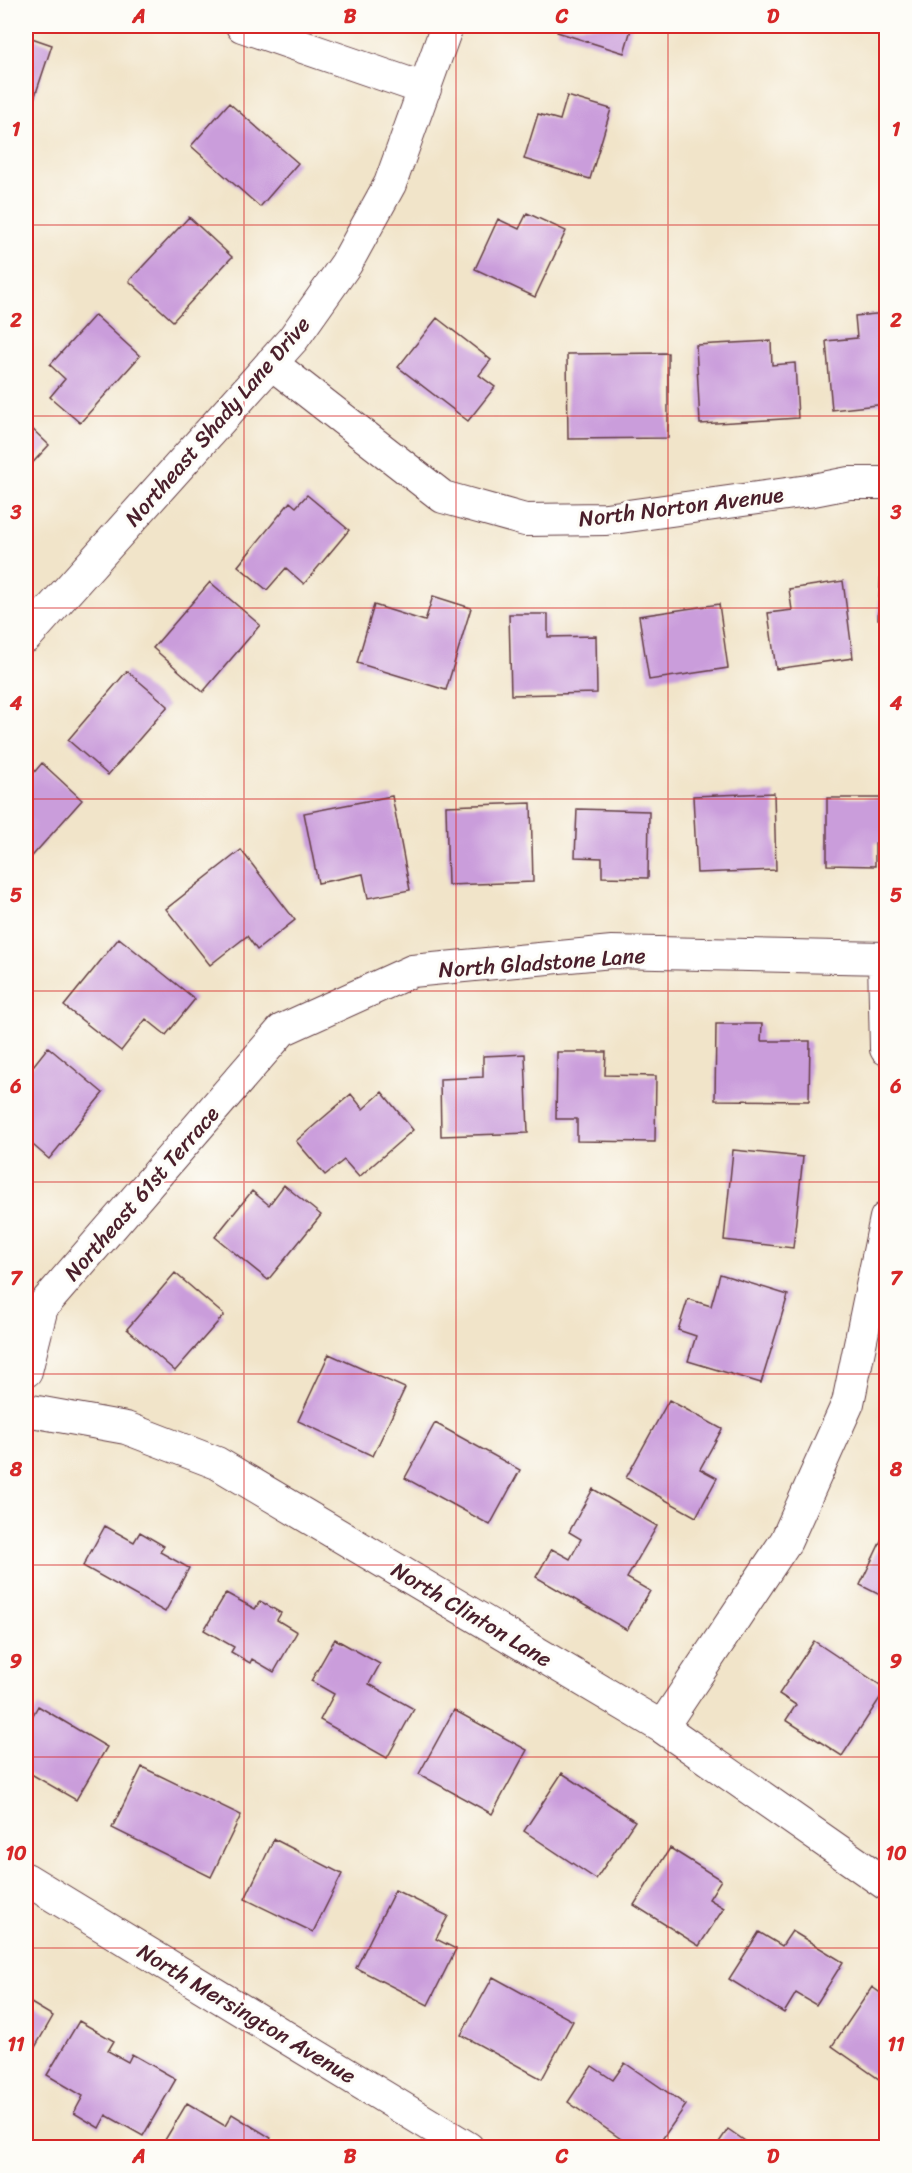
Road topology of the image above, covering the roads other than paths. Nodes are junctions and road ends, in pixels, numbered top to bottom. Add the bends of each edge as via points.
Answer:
1 (242, 26) edge
2 (447, 26) edge
3 (425, 89) junction
4 (271, 363) junction
5 (886, 483) edge
6 (26, 637) edge
7 (885, 958) edge
8 (282, 1030) joint
9 (886, 1049) edge
10 (886, 1218) edge
11 (26, 1371) edge
12 (26, 1410) edge
13 (662, 1727) junction
14 (26, 1879) edge
15 (886, 1884) edge
16 (468, 2148) edge

1 - 3 street
2 - 3 street, Northeast Shady Lane Drive
3 - 4 street, Northeast Shady Lane Drive via 390,184 346,264 293,339
4 - 5 street, North Norton Avenue via 443,497 525,520 606,519 849,483
4 - 6 street, Northeast Shady Lane Drive
7 - 8 street, North Gladstone Lane via 612,952 412,971
7 - 9 street
8 - 11 street, Northeast 61st Terrace via 42,1307
10 - 13 street via 848,1403 786,1541
12 - 13 street, North Clinton Lane via 126,1428 217,1462
13 - 15 street, North Clinton Lane
14 - 16 street, North Mersington Avenue

